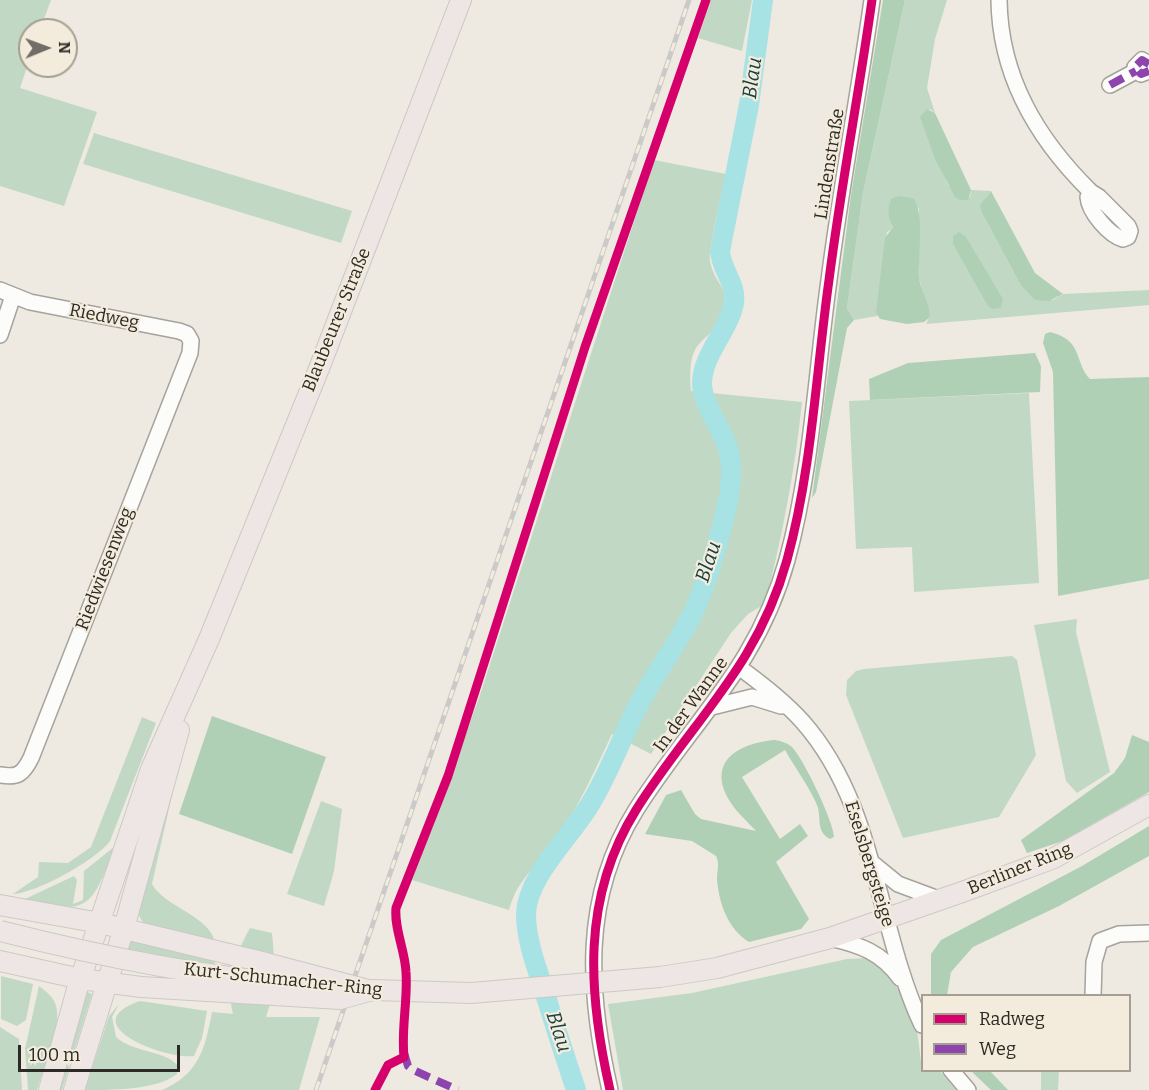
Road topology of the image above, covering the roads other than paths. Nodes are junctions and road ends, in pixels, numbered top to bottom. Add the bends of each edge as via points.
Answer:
1 (461, 0) edge
2 (872, 0) edge
3 (999, 0) edge
4 (1146, 70) edge
5 (1110, 85) dead end
6 (1091, 192) dead end
7 (7, 293) edge
8 (822, 333) joint
9 (0, 335) edge
10 (191, 341) joint
11 (209, 639) junction
12 (740, 668) junction
13 (712, 708) junction
14 (797, 715) junction
15 (0, 775) edge
16 (1149, 805) edge
17 (869, 859) junction
18 (110, 891) junction
19 (941, 900) junction
20 (0, 905) edge
21 (58, 915) junction
22 (885, 919) junction
23 (100, 923) junction
24 (124, 928) junction
25 (0, 931) edge
26 (1149, 933) edge
27 (830, 938) junction
28 (0, 961) edge
29 (34, 970) junction
30 (81, 979) junction
31 (107, 982) junction
32 (141, 987) junction
33 (370, 990) junction
34 (1093, 994) edge
35 (910, 996) junction
36 (70, 1014) junction
37 (96, 1020) junction
38 (921, 1023) edge
39 (952, 1072) edge
40 (49, 1090) edge
41 (74, 1090) edge
42 (610, 1090) edge
43 (968, 1090) edge

1 - 11 main road, Blaubeurer Straße via 320,366
2 - 8 street, Lindenstraße
3 - 6 street via 1006,59 1025,109 1054,153
4 - 5 street
7 - 9 street, Riedweg
7 - 10 street, Riedweg via 84,314 179,331
8 - 12 street, In der Wanne via 794,535 768,616
10 - 15 street, Riedwiesenweg via 190,353 31,758 20,774
11 - 18 main road via 151,769
11 - 24 main road via 172,752
12 - 13 street, In der Wanne
12 - 14 street, Eselsbergsteige
13 - 14 street via 752,697
13 - 42 street, In der Wanne via 635,812 602,888 592,971
14 - 17 street, Eselsbergsteige via 827,755 847,792
16 - 19 main road, Berliner Ring via 1054,858
17 - 19 street via 898,884
17 - 22 street, Eselsbergsteige
18 - 21 main road via 97,905
18 - 23 main road
19 - 22 main road, Berliner Ring
20 - 21 main road
21 - 23 main road
22 - 27 main road, Kurt-Schumacher-Ring
22 - 35 street, Eselsbergsteige
23 - 24 main road
23 - 30 main road
24 - 31 main road
24 - 33 main road, bridge
25 - 33 main road, Kurt-Schumacher-Ring, bridge via 154,966 248,980
26 - 34 street via 1119,934 1100,941 1094,962
27 - 33 main road, Kurt-Schumacher-Ring, bridge via 717,968 660,977 471,993
27 - 35 street via 878,954 894,969
28 - 29 main road
29 - 30 main road
29 - 36 main road via 61,989
30 - 31 main road
30 - 36 main road
31 - 32 main road
31 - 37 main road
32 - 33 main road, bridge via 340,999
32 - 37 main road via 116,1001
35 - 38 street, Eselsbergsteige
36 - 40 main road
37 - 41 main road
39 - 43 street

